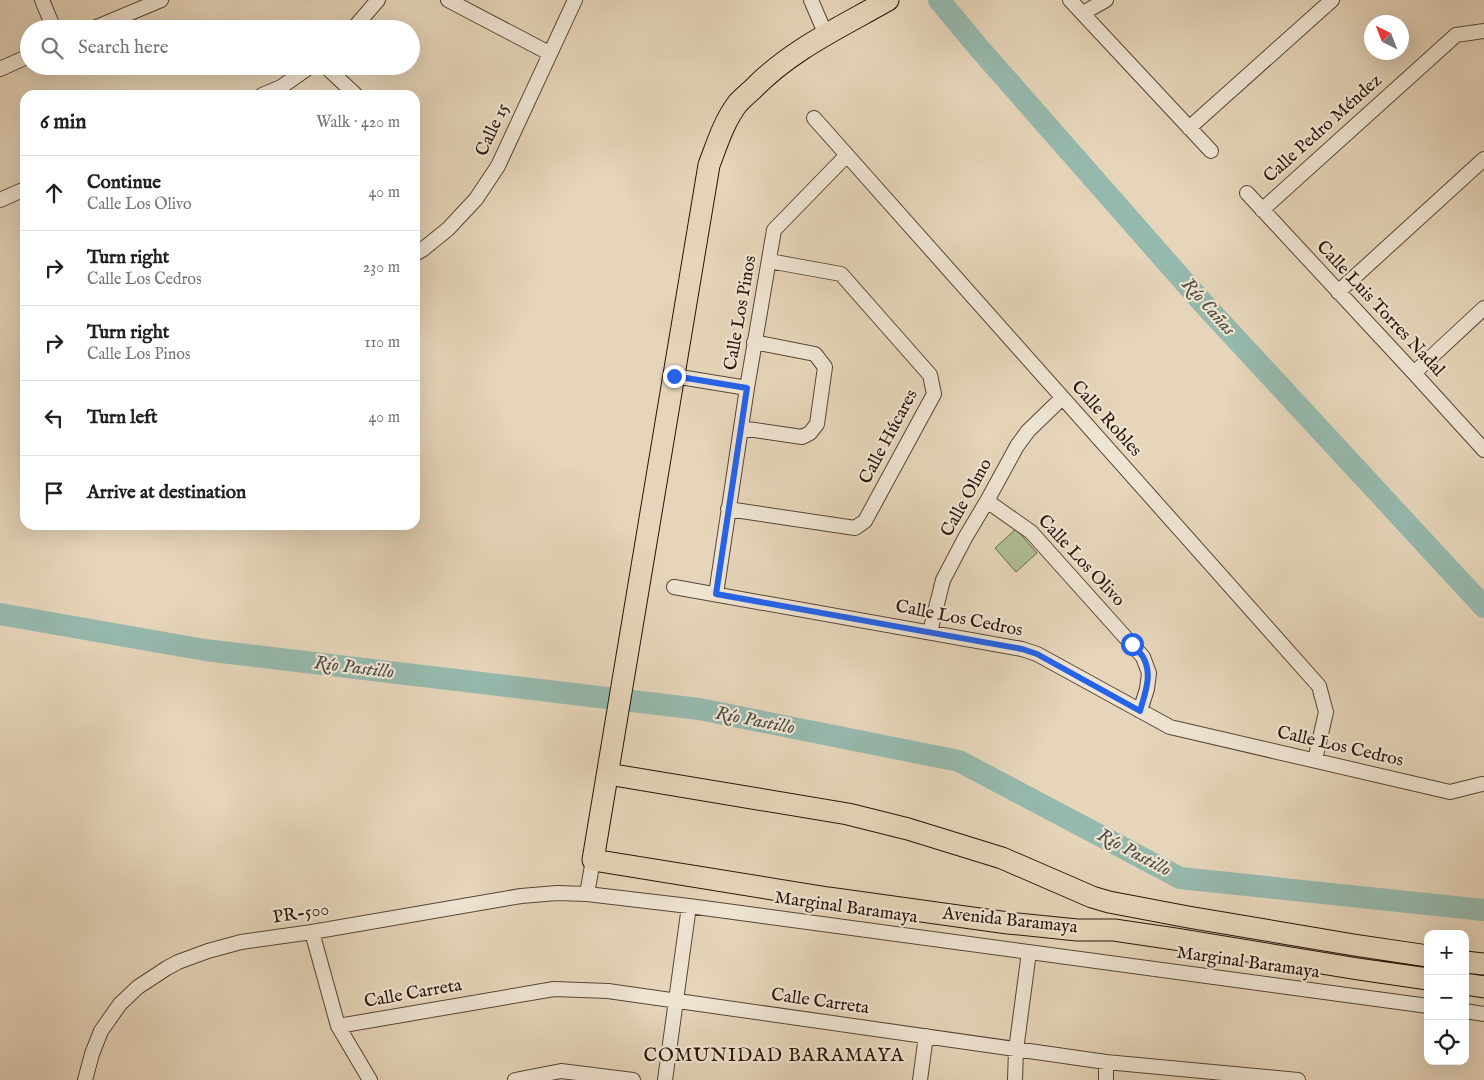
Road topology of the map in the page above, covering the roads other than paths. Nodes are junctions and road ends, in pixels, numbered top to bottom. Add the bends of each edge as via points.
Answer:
1 (42, 0) edge
2 (160, 0) edge
3 (378, 0) edge
4 (448, 0) edge
5 (575, 0) edge
6 (811, 0) edge
7 (888, 0) edge
8 (1070, 0) edge
9 (1106, 0) edge
10 (1332, 0) edge
11 (1083, 13) junction
12 (50, 20) edge
13 (113, 20) edge
14 (361, 20) edge
15 (1484, 31) edge
16 (826, 35) junction
17 (549, 54) junction
18 (20, 60) edge
19 (0, 69) edge
20 (300, 75) edge
21 (335, 75) edge
22 (284, 90) edge
23 (351, 90) edge
24 (814, 118) dead end
25 (1189, 128) junction
26 (1211, 151) dead end
27 (847, 155) junction
28 (1484, 159) edge
29 (20, 191) edge
30 (1247, 193) dead end
31 (0, 200) edge
32 (1262, 210) junction
33 (420, 251) edge
34 (769, 261) junction
35 (1338, 292) junction
36 (1484, 308) edge
37 (754, 342) junction
38 (1414, 372) junction
39 (674, 376) junction
40 (747, 388) junction
41 (1062, 398) junction
42 (741, 428) junction
43 (1484, 450) edge
44 (988, 501) junction
45 (728, 509) junction
46 (674, 587) dead end
47 (716, 594) junction
48 (930, 632) junction
49 (1140, 711) junction
50 (1315, 760) junction
51 (610, 765) junction
52 (1482, 784) dead end
53 (593, 860) junction
54 (587, 894) junction
55 (689, 906) junction
56 (312, 932) junction
57 (1030, 952) junction
58 (1424, 955) edge
59 (1469, 962) edge
60 (1484, 964) edge
61 (1424, 978) edge
62 (1469, 985) edge
63 (1484, 987) edge
64 (676, 1001) junction
65 (1424, 1005) edge
66 (1469, 1012) edge
67 (1484, 1014) edge
68 (338, 1026) junction
69 (926, 1036) junction
70 (1016, 1050) junction
71 (1106, 1062) junction
72 (1229, 1077) edge
73 (85, 1080) edge
74 (370, 1080) edge
75 (515, 1080) edge
76 (633, 1080) edge
77 (665, 1080) edge
78 (920, 1080) edge
79 (1015, 1080) edge
80 (1106, 1080) edge
81 (1298, 1080) edge

1 - 12 street
2 - 13 street
3 - 14 street
4 - 17 street
5 - 17 street, Calle 15
6 - 16 street
7 - 16 highway
8 - 11 street
9 - 11 street
10 - 25 street
11 - 25 street
15 - 32 street, Calle Pedro Méndez via 1456,35
16 - 39 highway via 786,60 738,103 718,142 704,188
17 - 33 street, Calle 15 via 498,166 476,199 448,229
18 - 19 street
20 - 22 street
21 - 23 street
24 - 27 street, Calle Robles
25 - 26 street
27 - 34 street, Calle Los Pinos via 774,230
27 - 41 street, Calle Robles
28 - 35 street
29 - 31 street
30 - 32 street, Calle Luis Torres Nadal
32 - 35 street, Calle Luis Torres Nadal
34 - 37 street, Calle Los Pinos
34 - 45 street, Calle Húcares via 841,274 930,375 934,394 865,521 855,528
35 - 38 street, Calle Luis Torres Nadal
36 - 38 street
37 - 40 street, Calle Los Pinos
37 - 42 street via 815,354 824,366 817,424 802,437
38 - 43 street, Calle Luis Torres Nadal
39 - 40 street
39 - 51 highway
40 - 42 street, Calle Los Pinos
41 - 44 street, Calle Olmo via 1022,439
41 - 50 street, Calle Robles via 1318,686 1326,712
42 - 45 street, Calle Los Pinos
44 - 48 street, Calle Olmo via 943,580
44 - 49 street, Calle Los Olivo via 1030,532 1143,657 1149,673
45 - 47 street, Calle Los Pinos
46 - 47 street, Calle Los Cedros
47 - 48 street, Calle Los Cedros
48 - 49 street, Calle Los Cedros via 1037,654
49 - 50 street, Calle Los Cedros via 1170,727
50 - 52 street, Calle Los Cedros via 1450,792
51 - 53 highway
51 - 58 highway, Avenida Baramaya via 908,829 1002,858 1109,902
53 - 54 street
53 - 61 highway, Avenida Baramaya via 828,898 1008,923 1076,930 1114,930
54 - 55 street, Marginal Baramaya
54 - 56 street, PR-500 / PR-500 via 521,896
55 - 57 street, Marginal Baramaya
55 - 64 street
56 - 68 street
56 - 73 street, PR-500 / PR-500 via 241,942 166,968 120,1004 101,1031
57 - 65 street, Marginal Baramaya
57 - 70 street
59 - 60 highway
62 - 63 highway
64 - 68 street, Calle Carreta via 608,991 554,989
64 - 69 street, Calle Carreta
64 - 77 street
66 - 67 street
68 - 74 street
69 - 70 street, Calle Carreta
69 - 78 street
70 - 71 street, Calle Carreta
70 - 79 street
71 - 72 street, Calle Carreta
71 - 80 street
72 - 81 street, Calle Carreta
75 - 76 street via 561,1071

